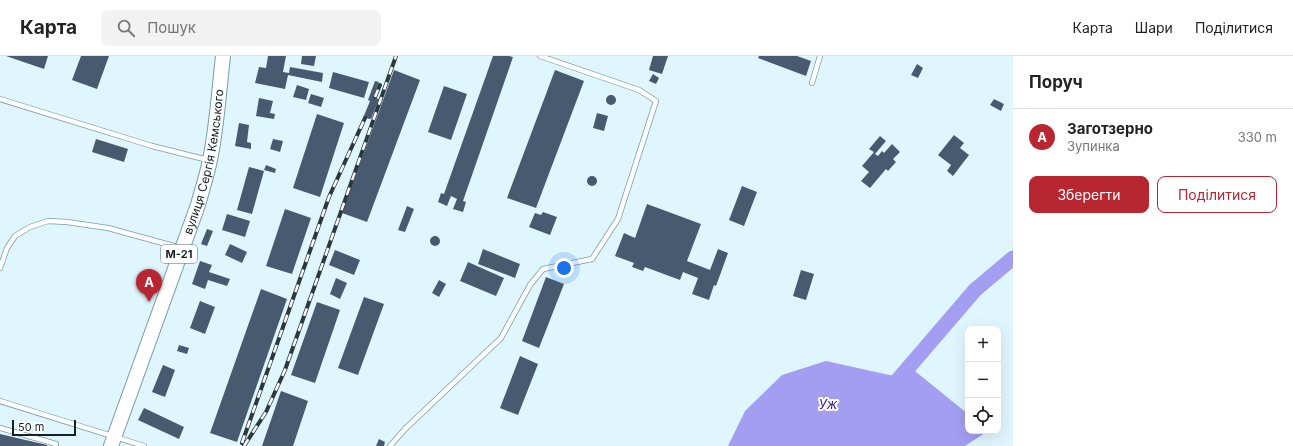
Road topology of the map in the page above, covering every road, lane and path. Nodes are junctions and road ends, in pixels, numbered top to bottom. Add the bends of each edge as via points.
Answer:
1 (223, 56) edge
2 (540, 56) edge
3 (820, 56) edge
4 (812, 83) dead end
5 (0, 99) edge
6 (210, 161) junction
7 (182, 248) junction
8 (0, 268) edge
9 (0, 401) edge
10 (0, 428) edge
11 (112, 441) edge
12 (56, 444) dead end
13 (144, 446) edge
14 (390, 446) edge

1 - 6 highway, вулиця Сергія Кемського / М-21
2 - 14 lane via 639,90 656,101 618,219 592,259 543,269 530,285 501,338
3 - 4 lane
5 - 6 lane via 152,146
6 - 7 highway, вулиця Сергія Кемського / М-21 via 198,205
7 - 8 lane via 108,228 48,221 15,236 7,248
7 - 11 highway, вулиця Сергія Кемського / М-21
9 - 11 lane
10 - 12 lane
11 - 13 lane

